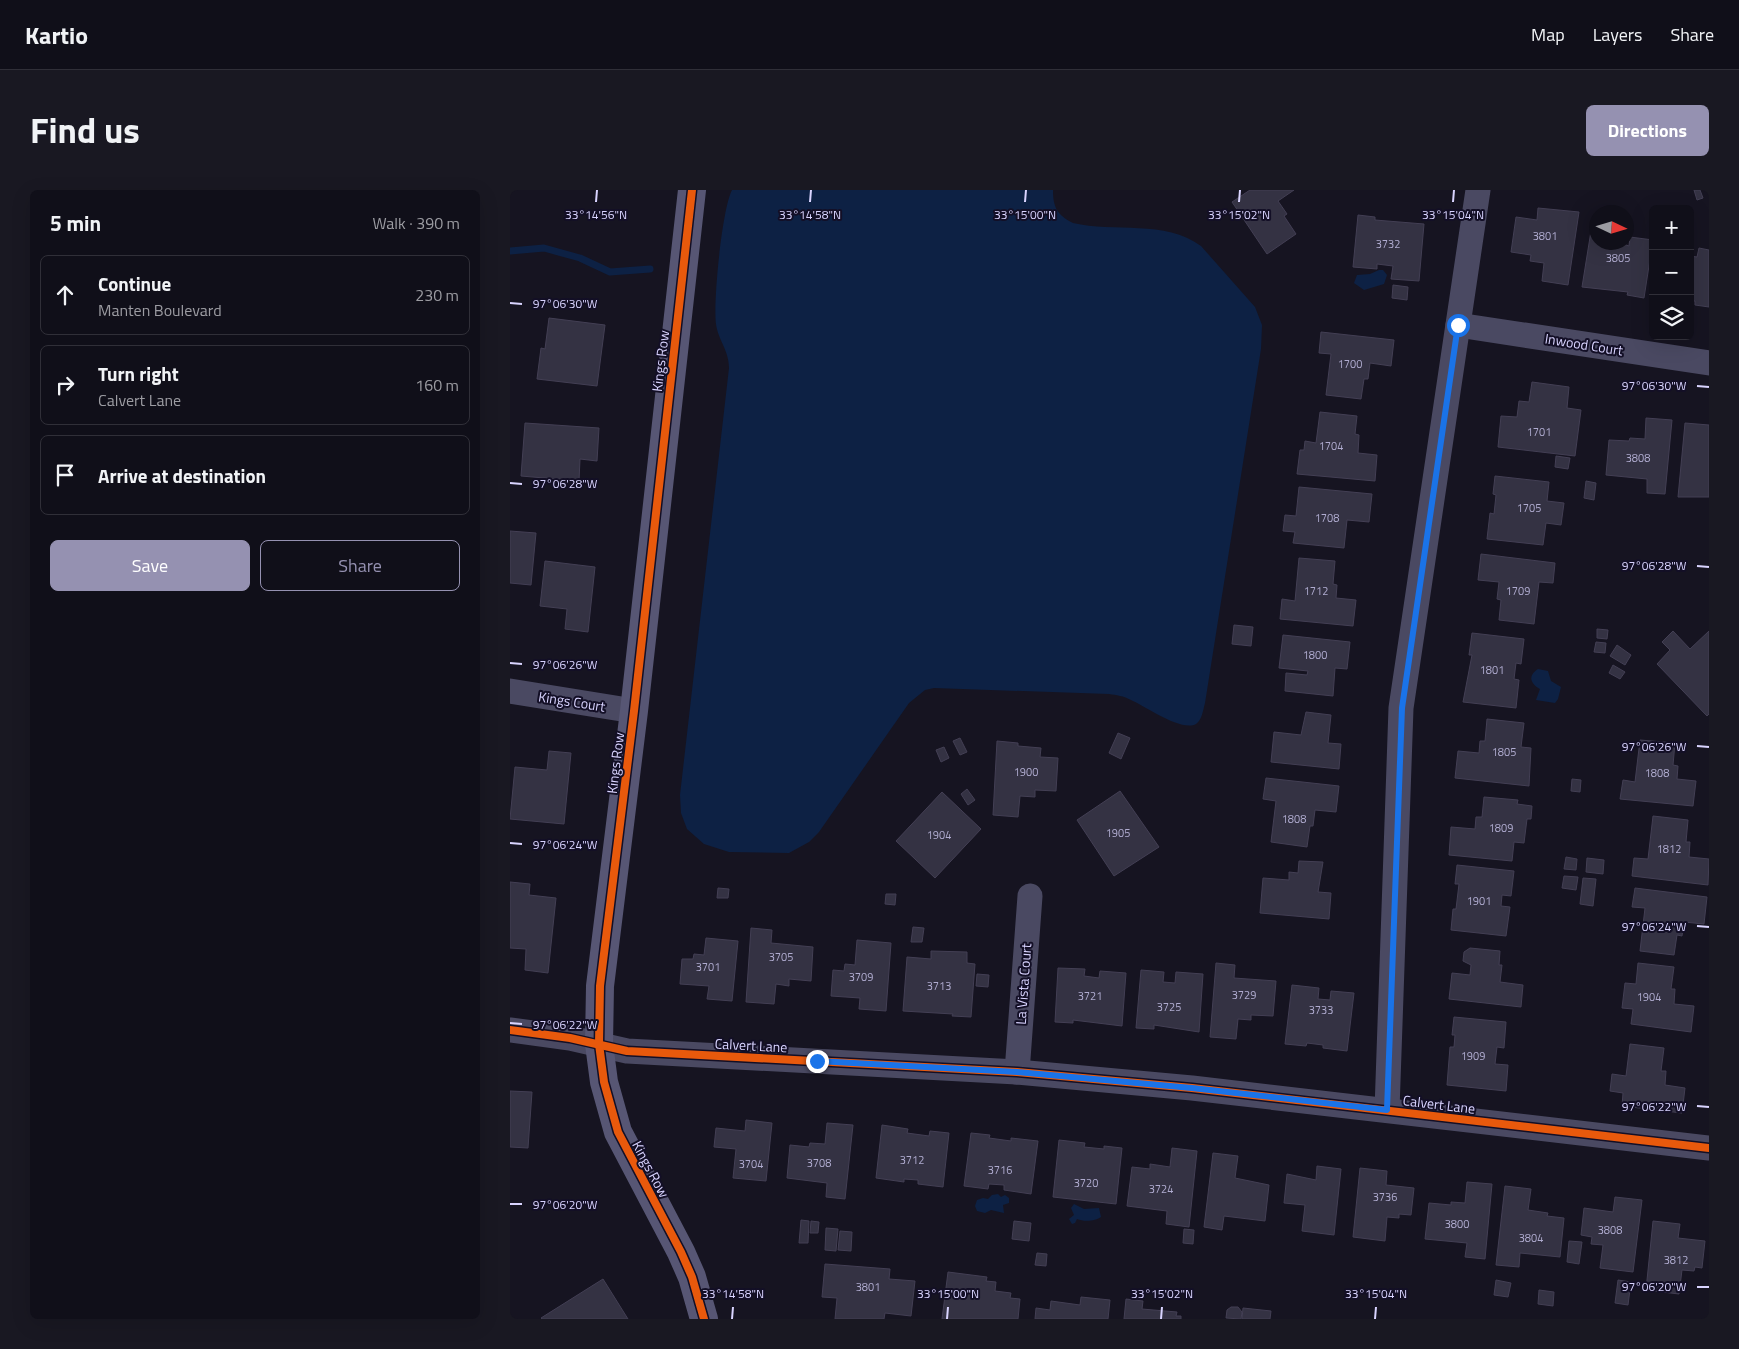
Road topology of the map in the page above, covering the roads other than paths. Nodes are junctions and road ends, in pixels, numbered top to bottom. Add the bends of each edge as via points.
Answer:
1 (692, 190) edge
2 (1478, 190) edge
3 (1458, 325) junction
4 (1709, 363) edge
5 (510, 690) edge
6 (634, 711) junction
7 (1030, 896) dead end
8 (510, 1030) edge
9 (598, 1044) junction
10 (1017, 1072) junction
11 (1387, 1110) junction
12 (1709, 1148) edge
13 (704, 1319) edge

1 - 6 street, Kings Row
2 - 3 street
3 - 4 street, Inwood Court
3 - 11 street via 1402,708
5 - 6 street, Kings Court
6 - 9 street, Kings Row via 600,986
7 - 10 street, La Vista Court
8 - 9 street, Calvert Lane
9 - 10 street, Calvert Lane via 627,1051
9 - 13 street, Kings Row via 604,1082 618,1132 681,1252
10 - 11 street, Calvert Lane
11 - 12 street, Calvert Lane

